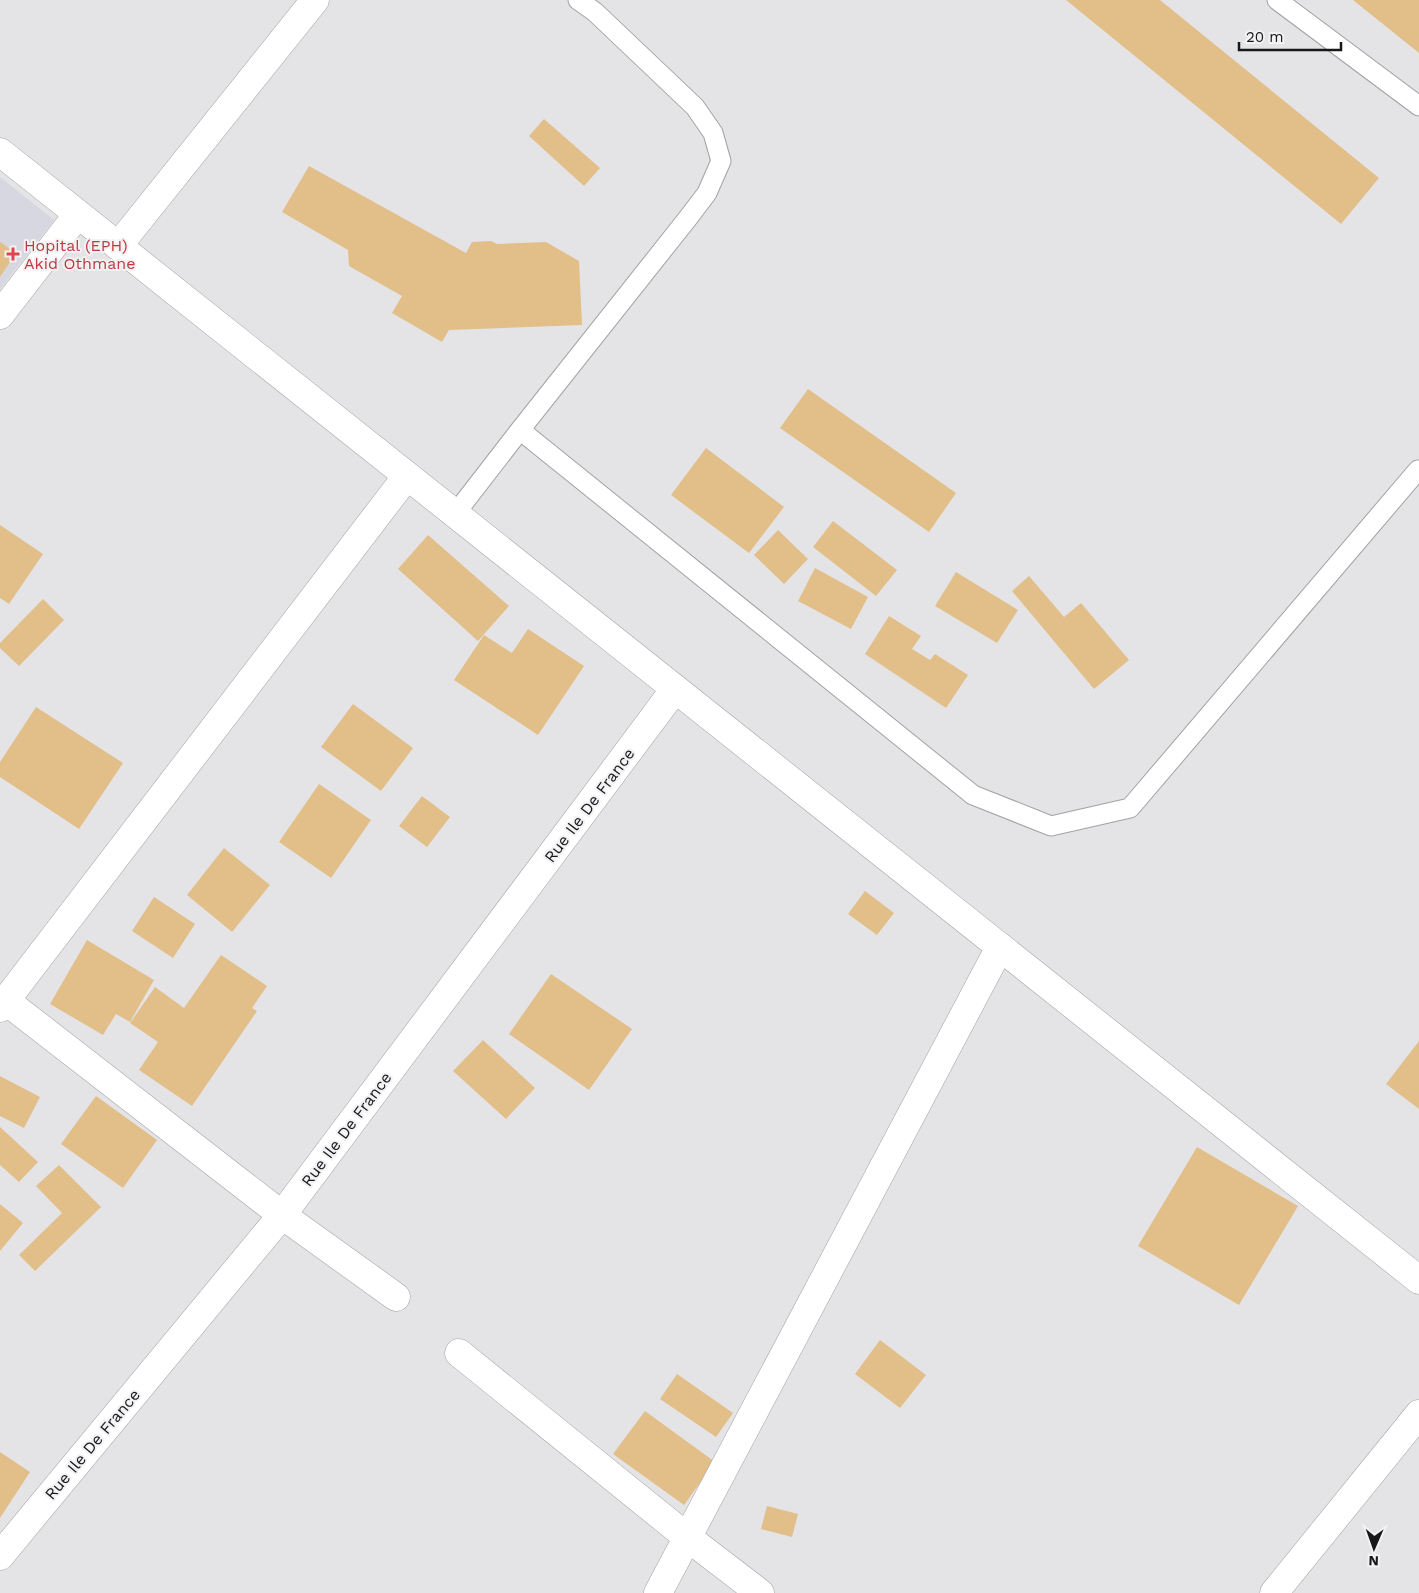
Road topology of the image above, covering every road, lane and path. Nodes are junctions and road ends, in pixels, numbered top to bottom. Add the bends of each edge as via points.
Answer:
1 (315, 0) edge
2 (578, 0) edge
3 (1277, 0) edge
4 (599, 6) edge
5 (1419, 106) edge
6 (0, 152) edge
7 (78, 214) junction
8 (118, 246) junction
9 (0, 315) edge
10 (520, 430) junction
11 (1418, 470) edge
12 (407, 476) junction
13 (455, 514) junction
14 (675, 689) junction
15 (1000, 947) junction
16 (3, 1005) edge
17 (282, 1215) junction
18 (1419, 1280) edge
19 (396, 1297) dead end
20 (459, 1353) dead end
21 (1419, 1414) edge
22 (687, 1537) junction
23 (0, 1556) edge
24 (658, 1593) edge
25 (760, 1593) edge
26 (1274, 1593) edge

1 - 8 street
2 - 4 lane
3 - 5 lane
4 - 10 lane via 695,107 713,134 721,162 707,193
6 - 7 street
7 - 8 street
7 - 9 street
8 - 12 street
10 - 11 lane via 973,795 1051,826 1130,808
10 - 13 lane
12 - 13 street
12 - 16 street
13 - 14 street
14 - 15 street
14 - 17 street, Rue Ile De France
15 - 18 street
15 - 22 street
16 - 17 street
17 - 19 street
17 - 23 street, Rue Ile De France
20 - 22 street
21 - 26 street
22 - 24 street
22 - 25 street

